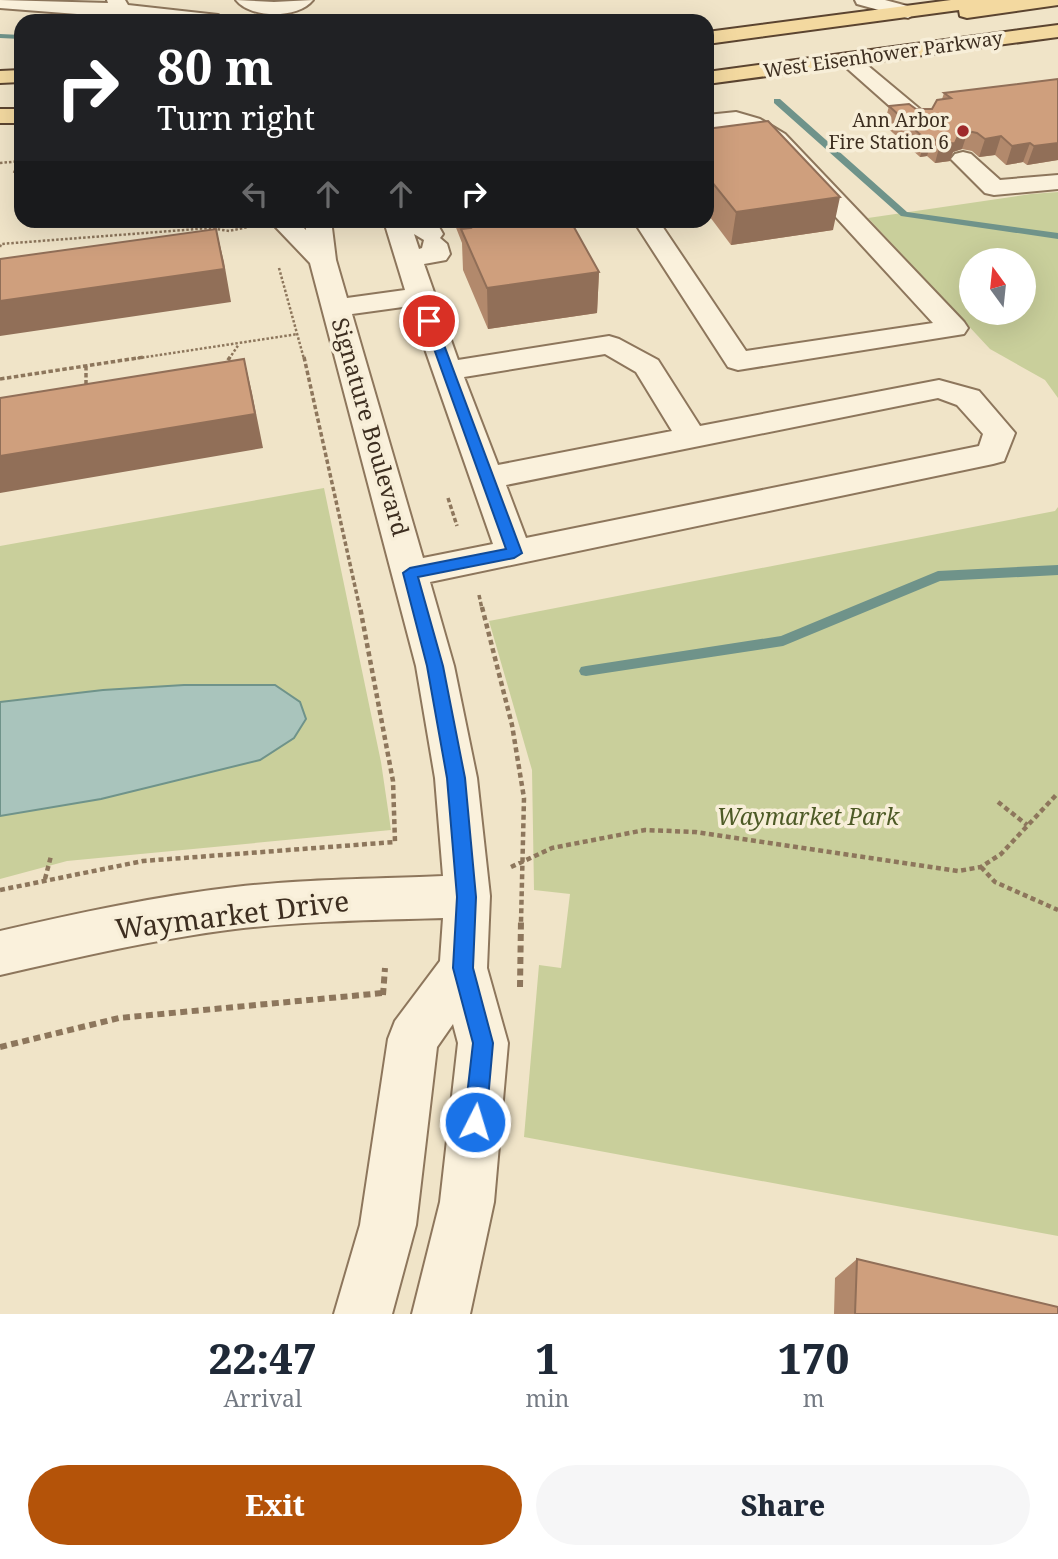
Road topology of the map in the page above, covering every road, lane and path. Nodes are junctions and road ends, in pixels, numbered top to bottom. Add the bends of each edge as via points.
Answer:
1 (245, 0) edge
2 (304, 0) edge
3 (864, 0) edge
4 (994, 0) edge
5 (1055, 0) edge
6 (0, 2) edge
7 (119, 5) edge
8 (278, 7) junction
9 (853, 10) edge
10 (908, 12) junction
11 (175, 14) edge
12 (248, 14) edge
13 (1058, 21) edge
14 (1058, 31) edge
15 (714, 37) edge
16 (987, 40) junction
17 (953, 44) junction
18 (848, 59) junction
19 (714, 77) edge
20 (714, 112) edge
21 (919, 120) edge
22 (963, 159) dead end
23 (1058, 182) edge
24 (210, 228) edge
25 (210, 228) edge
26 (243, 228) edge
27 (249, 228) edge
28 (289, 228) edge
29 (319, 228) edge
30 (399, 228) edge
31 (426, 228) edge
32 (650, 228) edge
33 (255, 235) dead end
34 (79, 238) junction
35 (0, 247) edge
36 (79, 250) edge
37 (409, 258) junction
38 (276, 260) dead end
39 (323, 260) junction
40 (421, 296) junction
41 (337, 308) junction
42 (298, 334) junction
43 (239, 343) junction
44 (86, 366) junction
45 (447, 371) junction
46 (221, 372) edge
47 (0, 379) edge
48 (86, 391) edge
49 (691, 438) junction
50 (486, 478) junction
51 (514, 553) junction
52 (410, 573) junction
53 (1058, 793) edge
54 (998, 802) dead end
55 (1027, 825) junction
56 (51, 856) dead end
57 (981, 867) junction
58 (46, 879) junction
59 (0, 890) edge
60 (467, 897) junction
61 (1058, 910) edge
62 (0, 953) edge
63 (463, 968) junction
64 (383, 993) dead end
65 (0, 1047) edge
66 (363, 1314) edge
67 (441, 1314) edge

1 - 8 street
2 - 8 street
3 - 10 street
4 - 10 main road, West Eisenhower Parkway
5 - 17 main road via 910,23 918,34
6 - 7 street
7 - 11 street
8 - 12 street
9 - 10 main road, West Eisenhower Parkway
9 - 15 main road, West Eisenhower Parkway
13 - 16 main road
14 - 16 main road, West Eisenhower Parkway
15 - 18 main road via 784,39
16 - 17 main road, West Eisenhower Parkway
17 - 18 main road, West Eisenhower Parkway
18 - 19 main road, West Eisenhower Parkway
18 - 21 street
20 - 32 street via 750,121 777,139 954,328 738,361
22 - 23 street via 994,188
24 - 26 path
25 - 34 path
27 - 33 path
28 - 39 street
29 - 39 street, Signature Boulevard
30 - 37 street
31 - 37 street via 436,254
34 - 35 path
34 - 36 path
37 - 40 street
38 - 42 path
39 - 41 street, Signature Boulevard
40 - 41 street
40 - 45 street
41 - 52 street, Signature Boulevard
42 - 43 path
42 - 58 path via 357,594 393,780 395,842 143,861
43 - 44 path
43 - 46 path
44 - 47 path
44 - 48 path
45 - 49 street via 609,345 647,366
45 - 50 street
49 - 50 street
49 - 51 street via 939,389 968,398 999,433 993,454
50 - 51 street
51 - 52 street
52 - 60 street, Signature Boulevard via 435,666 456,778
53 - 55 path
54 - 55 path
55 - 57 path via 1001,854
56 - 58 path
57 - 60 path via 958,871 695,832 645,830 552,848 524,859
57 - 61 path via 995,882
58 - 59 path
60 - 62 street, Waymarket Drive via 236,908 105,929
60 - 63 street, Signature Boulevard
63 - 66 street via 413,1039 388,1225
63 - 67 street, Signature Boulevard via 483,1043 467,1202
64 - 65 path via 119,1018

